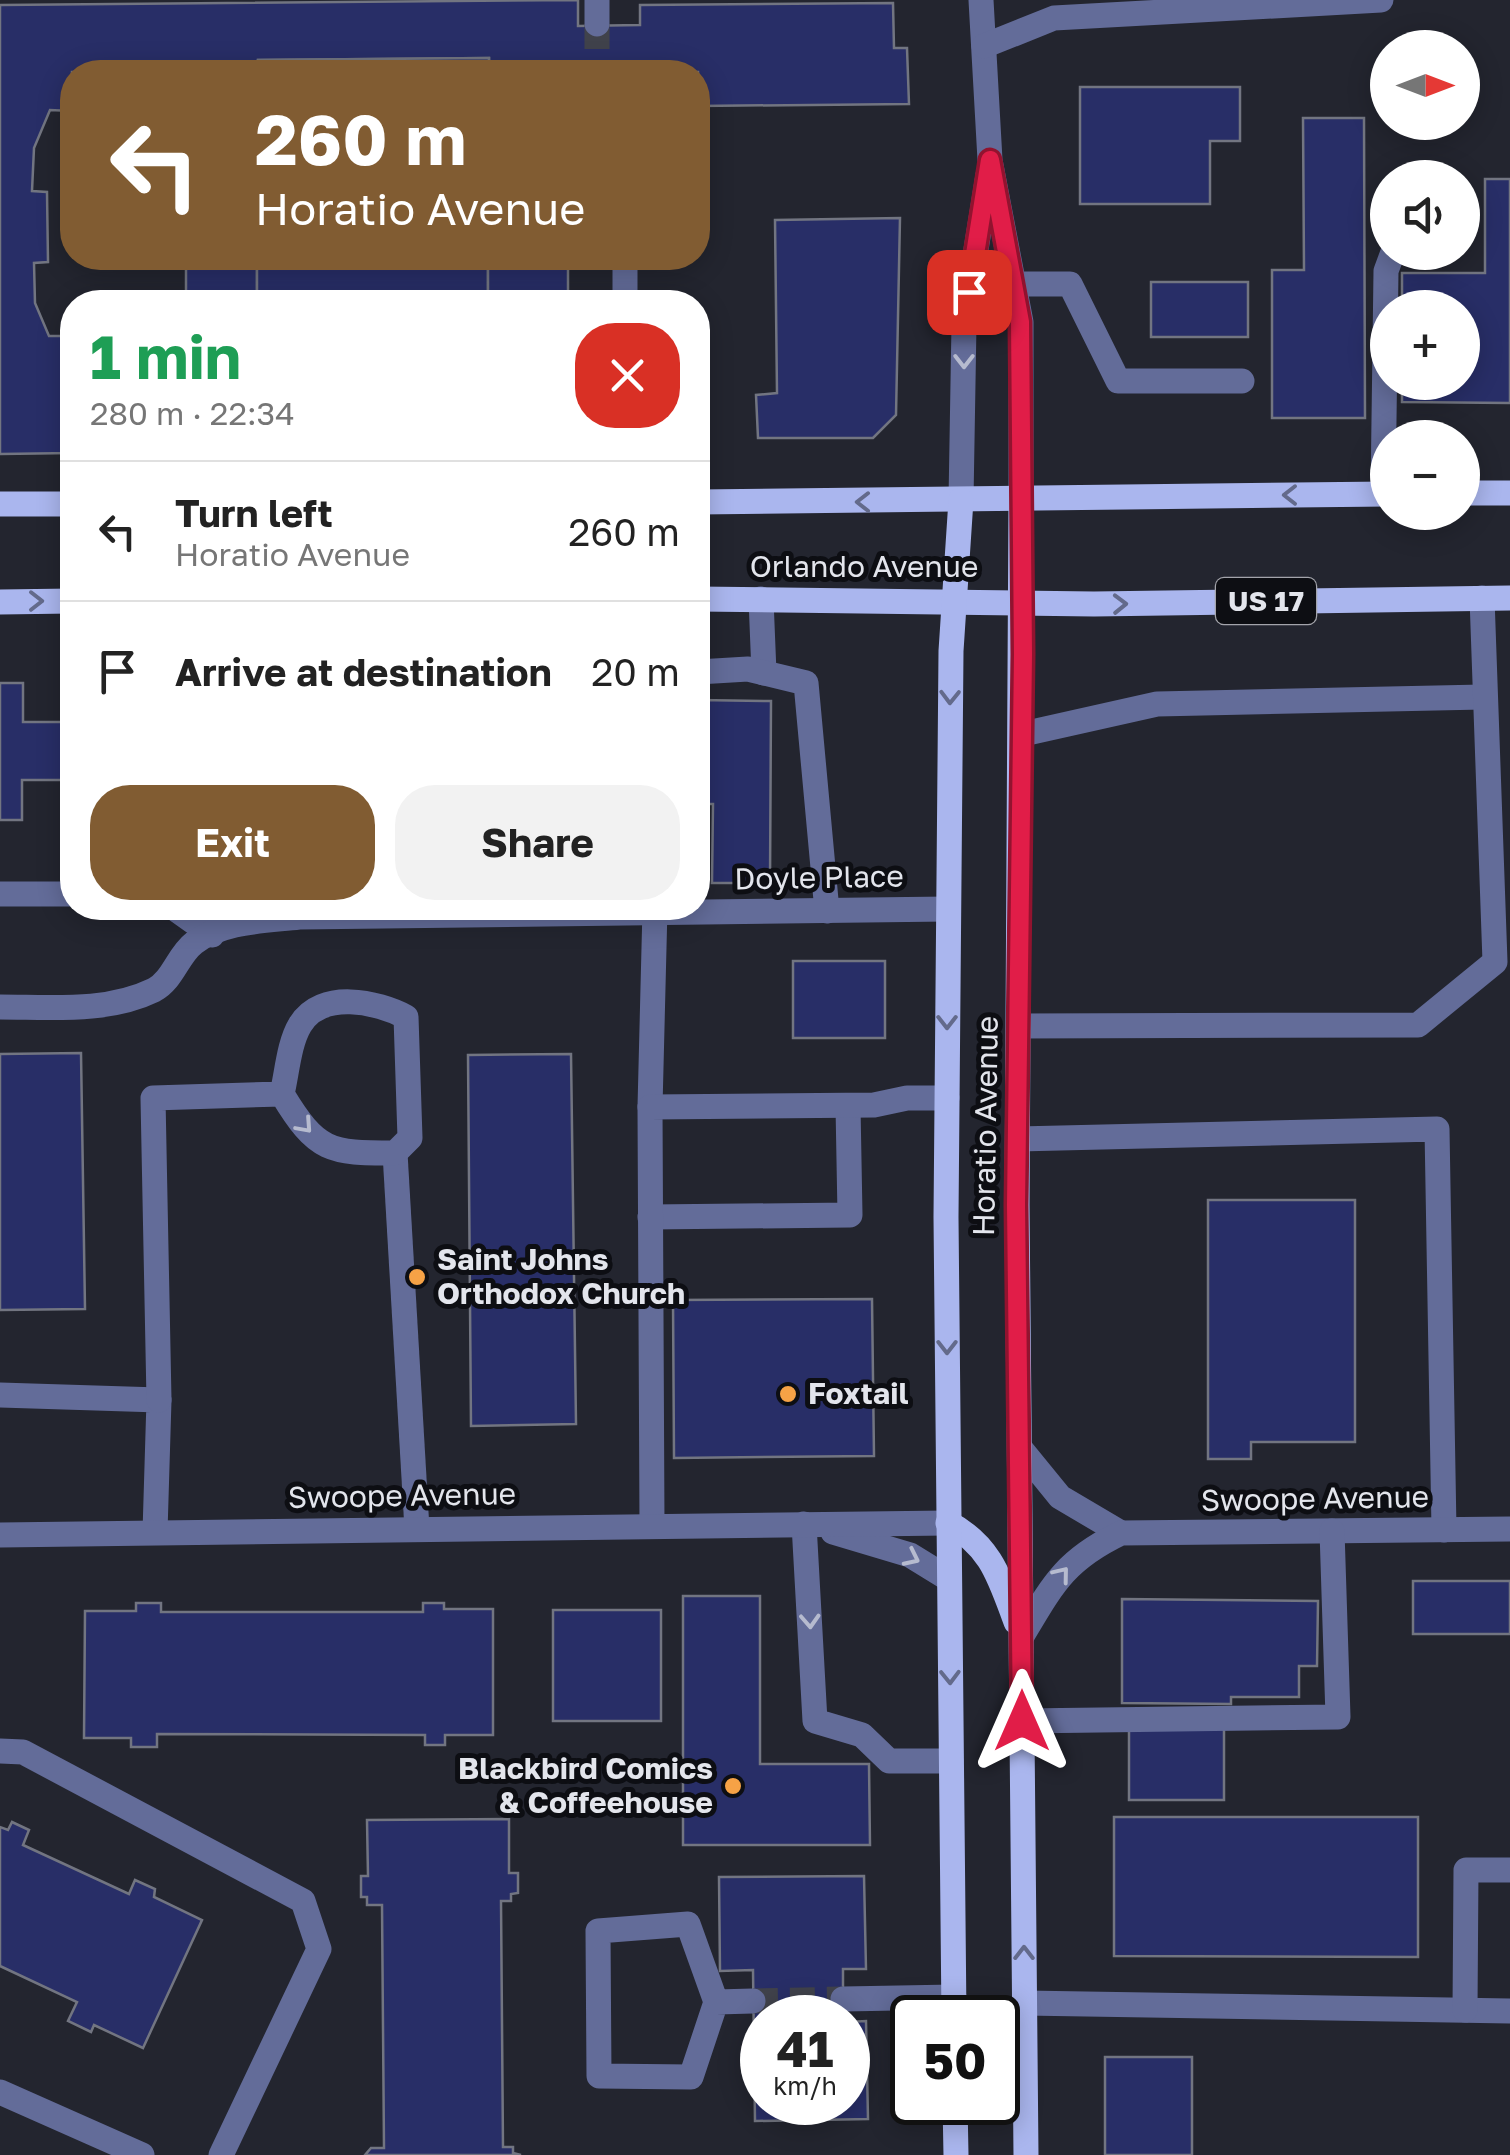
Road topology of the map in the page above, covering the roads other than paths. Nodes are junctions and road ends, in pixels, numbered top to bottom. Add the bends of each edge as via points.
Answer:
1 (981, 0) edge
2 (1381, 0) edge
3 (984, 46) junction
4 (990, 160) junction
5 (1386, 270) edge
6 (1015, 284) junction
7 (1242, 381) dead end
8 (1385, 420) edge
9 (1480, 493) edge
10 (1510, 493) edge
11 (1370, 494) edge
12 (1021, 498) junction
13 (961, 500) junction
14 (710, 502) edge
15 (0, 504) edge
16 (60, 504) edge
17 (1482, 598) junction
18 (1510, 598) edge
19 (710, 599) edge
20 (761, 599) junction
21 (954, 600) junction
22 (60, 601) edge
23 (0, 602) edge
24 (1022, 602) junction
25 (710, 671) edge
26 (764, 673) junction
27 (1482, 697) junction
28 (1022, 734) junction
29 (0, 894) edge
30 (60, 894) edge
31 (948, 909) junction
32 (710, 910) edge
33 (827, 911) junction
34 (191, 920) edge
35 (244, 920) edge
36 (655, 920) edge
37 (212, 935) junction
38 (0, 1007) edge
39 (1019, 1026) junction
40 (282, 1094) junction
41 (946, 1098) junction
42 (848, 1106) junction
43 (650, 1107) junction
44 (1018, 1140) junction
45 (395, 1152) junction
46 (650, 1217) junction
47 (0, 1395) edge
48 (158, 1400) junction
49 (1020, 1448) junction
50 (948, 1523) junction
51 (804, 1524) junction
52 (652, 1526) junction
53 (417, 1528) junction
54 (1510, 1529) edge
55 (1444, 1530) junction
56 (1332, 1531) junction
57 (155, 1532) junction
58 (1121, 1533) junction
59 (0, 1534) edge
60 (948, 1579) junction
61 (1022, 1636) junction
62 (1022, 1721) junction
63 (0, 1751) edge
64 (951, 1761) junction
65 (1510, 1870) edge
66 (954, 1995) edge
67 (740, 2001) tunnel mouth
68 (716, 2002) junction
69 (1024, 2003) junction
70 (1465, 2010) junction
71 (1510, 2010) edge
72 (0, 2092) edge
73 (956, 2125) edge
74 (142, 2155) edge
75 (221, 2155) edge
76 (956, 2155) edge
77 (1026, 2155) edge

1 - 3 street, Horatio Avenue
2 - 3 street via 1054,18
3 - 4 street, Horatio Avenue
4 - 6 street, Horatio Avenue
4 -> 13 street, Horatio Avenue via 964,324
5 - 8 street
6 - 7 street via 1070,284 1118,381
6 - 12 street, Horatio Avenue
9 - 10 main road
11 -> 12 main road
12 - 13 main road
12 - 24 main road, Horatio Avenue
13 -> 14 main road
13 - 21 main road, Horatio Avenue
15 - 16 main road
17 - 18 main road, Orlando Avenue / US 17
24 -> 17 main road, Orlando Avenue / US 17
17 - 27 street
19 - 20 main road, Orlando Avenue / US 17
20 - 21 main road, Orlando Avenue / US 17
20 - 26 street
21 - 24 main road, Orlando Avenue / US 17
21 -> 31 main road, Horatio Avenue
23 -> 22 main road
24 - 28 main road, Horatio Avenue
25 - 26 street
26 - 33 street via 806,683
27 - 28 street via 1157,704
27 - 39 street via 1495,962 1418,1025
28 - 39 main road, Horatio Avenue
29 - 30 street
31 - 33 street, Doyle Place
31 -> 41 main road, Horatio Avenue
32 - 33 street, Doyle Place
34 - 37 street
35 - 37 street, Doyle Place
36 - 43 street
37 - 38 street, Doyle Place via 193,943 157,988 122,1001
39 - 44 main road, Horatio Avenue
40 -> 45 street via 304,1130 339,1153
40 - 45 street via 300,1024 328,1003 380,1003 406,1017 410,1138
40 - 48 street via 153,1098
41 - 42 street
41 -> 50 main road, Horatio Avenue
42 - 43 street
42 - 46 street via 850,1216
43 - 46 street
44 - 49 main road, Horatio Avenue
44 - 55 street via 1437,1129
45 - 53 street
46 - 52 street
47 - 48 street
48 - 57 street
49 - 58 street via 1060,1496
49 - 61 main road, Horatio Avenue
50 - 51 street, Swoope Avenue
50 - 60 main road, Horatio Avenue
50 - 61 main road via 990,1555
51 - 52 street, Swoope Avenue
51 -> 60 street, Swoope Avenue via 910,1555
51 -> 64 street via 815,1721 862,1735 888,1761
52 - 53 street, Swoope Avenue
53 - 57 street, Swoope Avenue
54 - 55 street, Swoope Avenue
55 - 56 street, Swoope Avenue
56 - 58 street, Swoope Avenue
56 - 62 street via 1338,1717
57 - 59 street, Swoope Avenue
61 -> 58 street, Swoope Avenue via 1061,1570
60 -> 64 main road, Horatio Avenue
61 - 62 main road, Horatio Avenue
69 -> 62 main road, Horatio Avenue
63 - 75 street via 22,1752 304,1900 319,1949
64 - 66 main road, Horatio Avenue
65 - 70 street via 1466,1870
67 - 68 street
68 - 68 street via 688,1924 598,1932 599,2076 691,2077
69 - 70 street
69 - 77 main road, Horatio Avenue
70 - 71 street
72 - 74 street
73 - 76 main road

